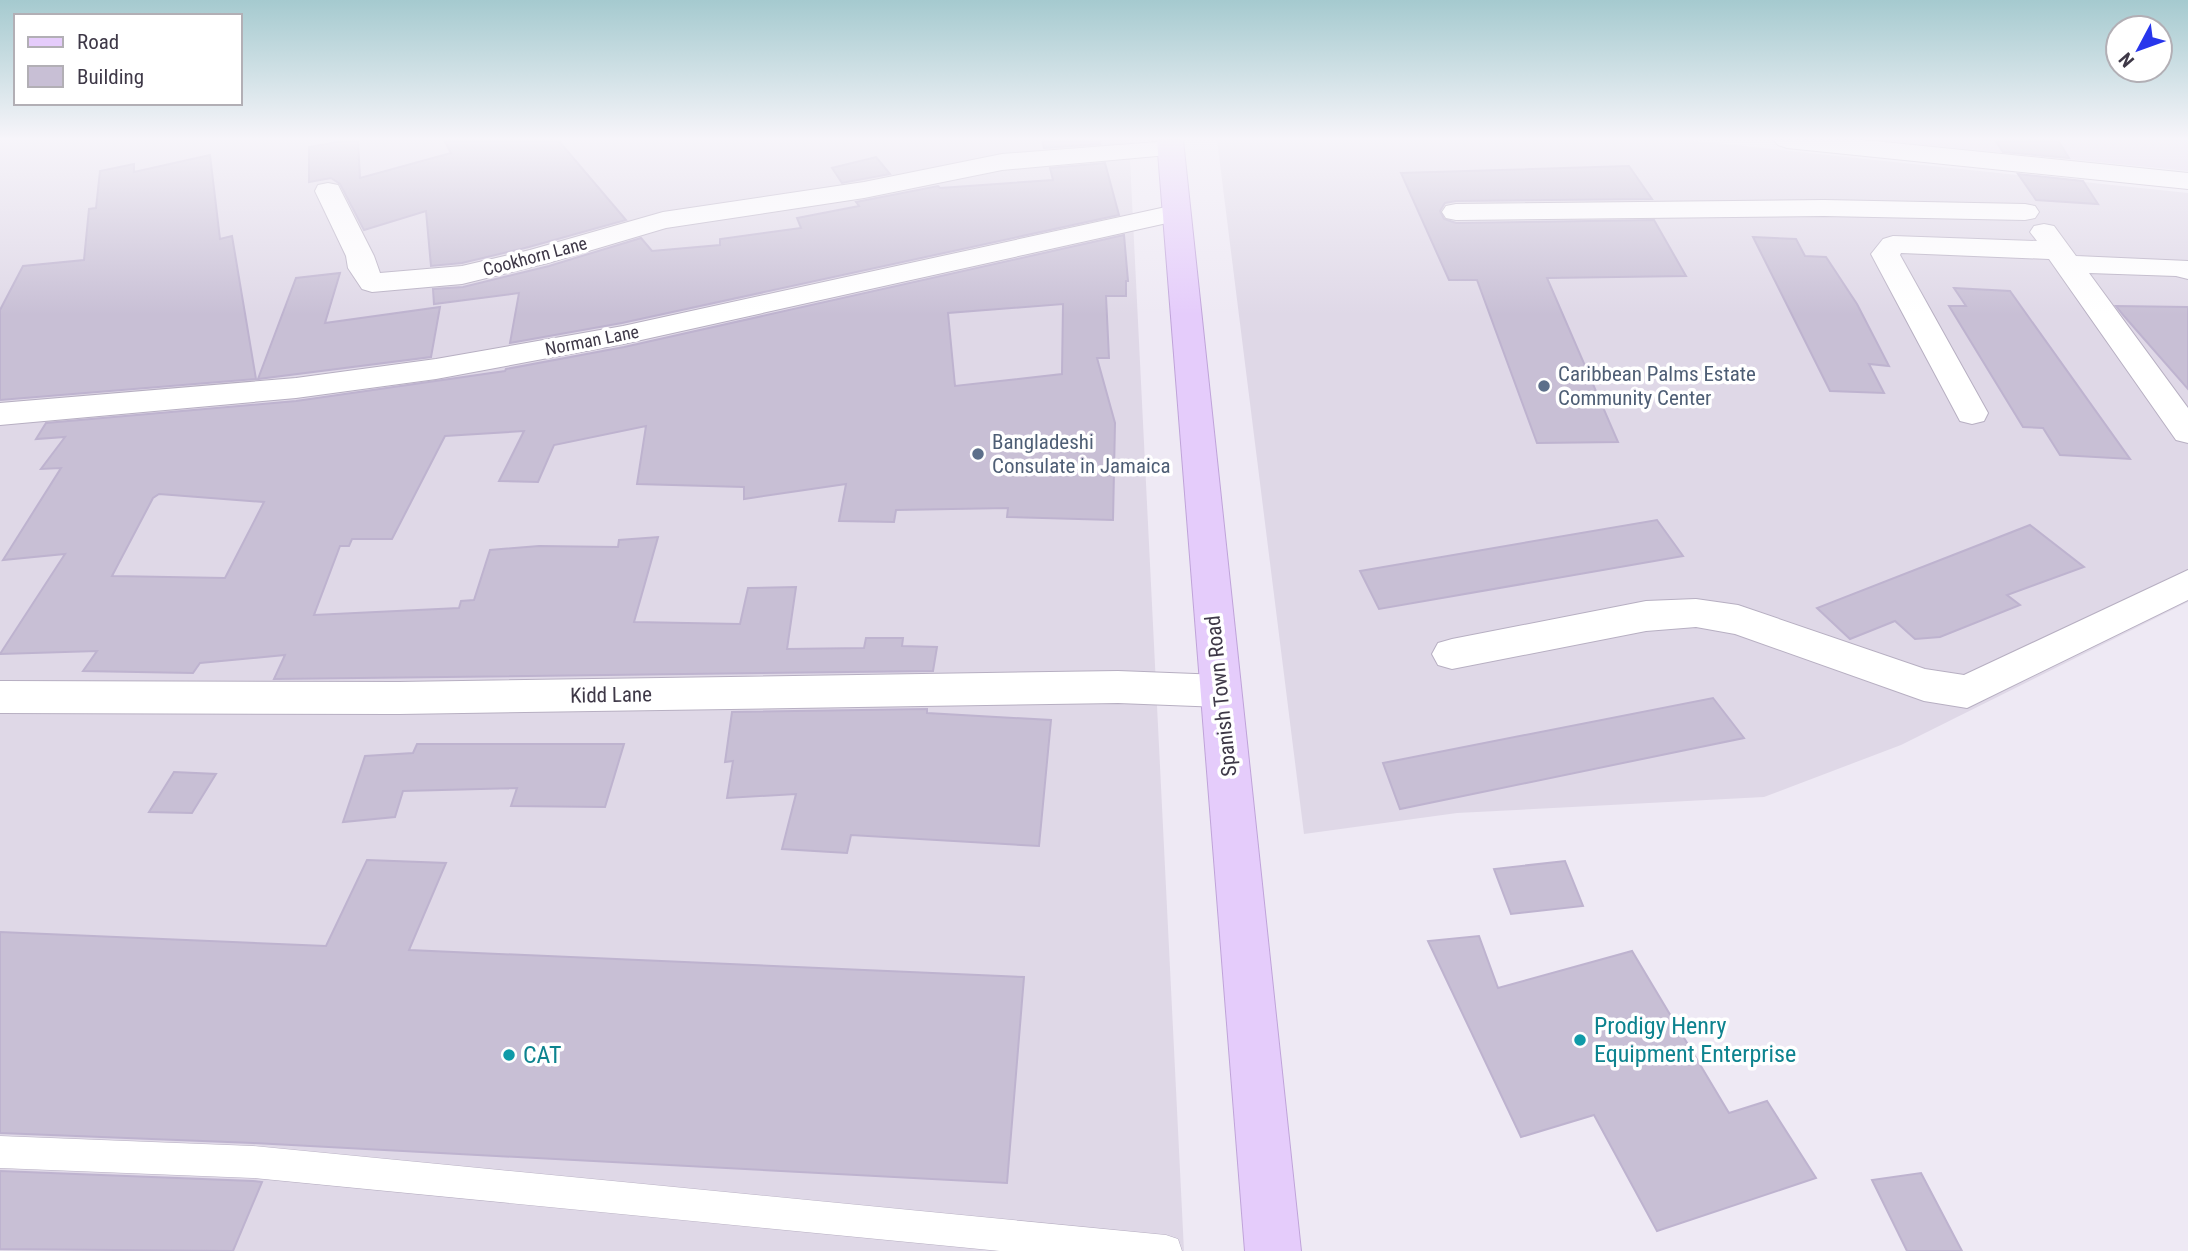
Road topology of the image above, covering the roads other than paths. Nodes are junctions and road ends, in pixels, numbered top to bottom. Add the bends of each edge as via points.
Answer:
1 (332, 198) edge
2 (808, 198) edge
3 (1174, 198) edge
4 (2016, 198) edge
5 (1456, 212) dead end
6 (2025, 212) junction
7 (1175, 213) junction
8 (2063, 258) junction
9 (2188, 270) edge
10 (1972, 413) dead end
11 (0, 414) edge
12 (2188, 432) edge
13 (2188, 584) edge
14 (1452, 654) dead end
15 (1221, 691) junction
16 (0, 697) edge
17 (0, 1152) edge
18 (1166, 1251) edge
19 (1273, 1251) edge

1 - 2 street, Cookhorn Lane via 372,283 462,275 663,220
3 - 7 main road, Spanish Town Road
4 - 6 street
5 - 6 street via 1824,208
6 - 8 street
7 - 11 street, Norman Lane via 624,335 436,369 296,388
7 - 15 main road, Spanish Town Road
8 - 9 street
8 - 10 street via 1911,244 1893,245 1885,254
8 - 12 street
13 - 14 street via 1967,692 1924,685 1738,620 1696,613 1646,616
15 - 16 street, Kidd Lane via 1118,687 399,698
15 - 19 main road, Spanish Town Road
17 - 18 lane via 253,1162

